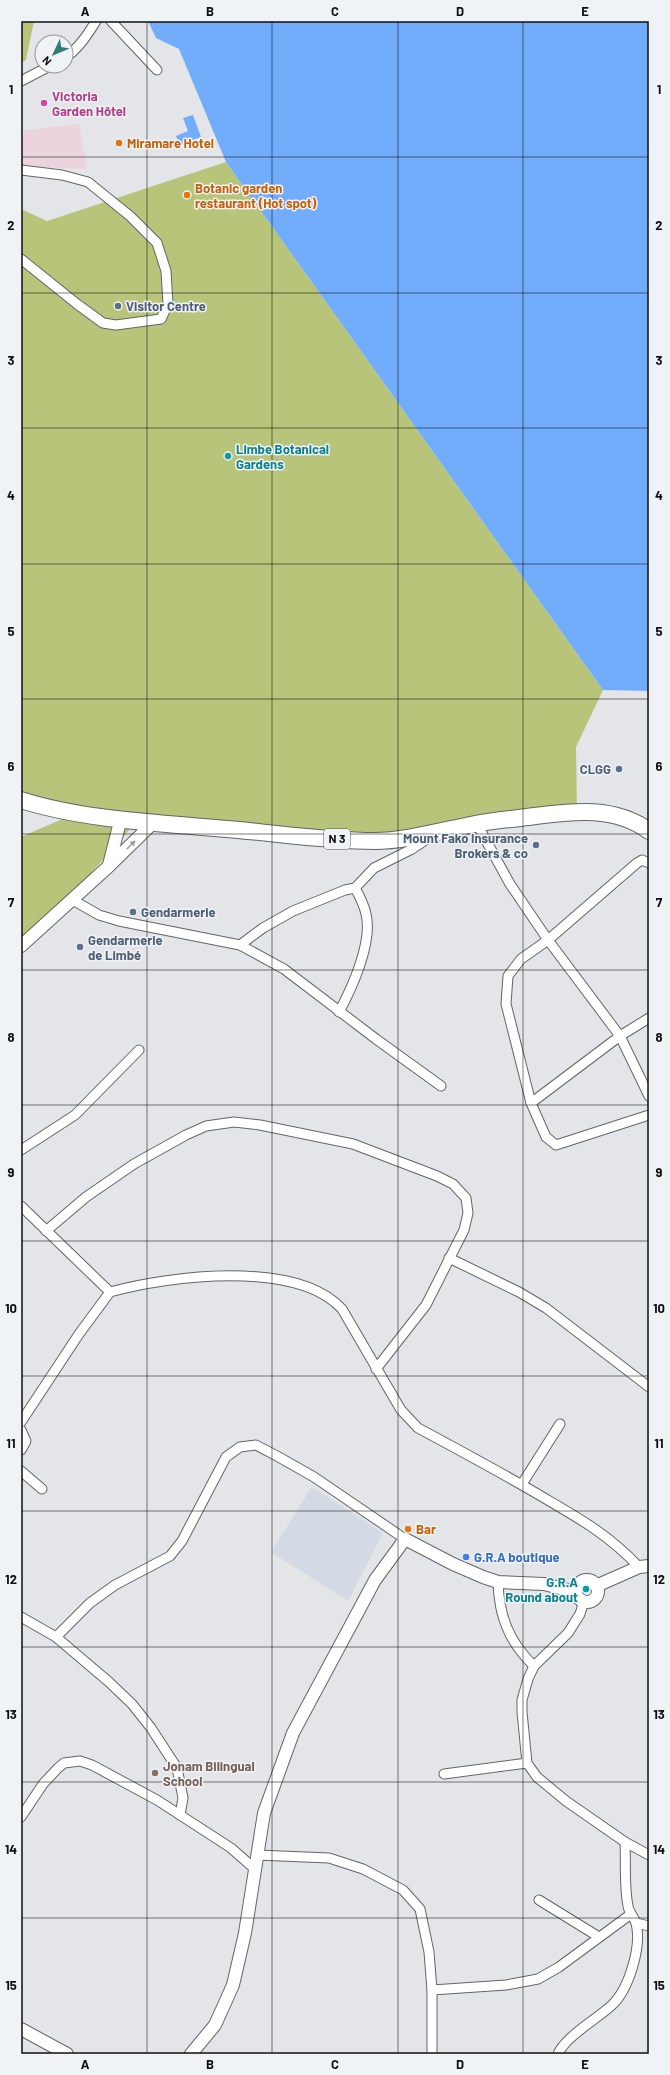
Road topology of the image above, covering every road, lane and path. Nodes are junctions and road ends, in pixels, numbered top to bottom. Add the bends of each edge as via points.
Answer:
1 (96, 21) edge
2 (111, 21) edge
3 (74, 50) edge
4 (158, 70) dead end
5 (35, 74) edge
6 (21, 81) edge
7 (21, 170) edge
8 (21, 259) edge
9 (21, 800) edge
10 (121, 818) junction
11 (153, 823) junction
12 (477, 824) junction
13 (649, 831) edge
14 (437, 832) junction
15 (649, 863) edge
16 (109, 866) junction
17 (355, 888) junction
18 (71, 899) junction
19 (548, 940) junction
20 (240, 945) junction
21 (21, 946) edge
22 (339, 1012) junction
23 (649, 1018) edge
24 (620, 1036) junction
25 (138, 1050) dead end
26 (442, 1086) dead end
27 (649, 1096) edge
28 (531, 1103) junction
29 (649, 1115) edge
30 (21, 1150) edge
31 (22, 1209) edge
32 (46, 1231) junction
33 (449, 1258) junction
34 (110, 1292) junction
35 (376, 1369) junction
36 (649, 1387) edge
37 (21, 1422) edge
38 (560, 1424) dead end
39 (21, 1430) edge
40 (21, 1450) edge
41 (21, 1471) edge
42 (522, 1484) junction
43 (42, 1489) dead end
44 (406, 1539) junction
45 (644, 1566) edge
46 (498, 1582) junction
47 (596, 1586) junction
48 (580, 1597) junction
49 (22, 1619) edge
50 (56, 1637) junction
51 (534, 1666) junction
52 (528, 1763) junction
53 (444, 1774) dead end
54 (180, 1815) junction
55 (21, 1817) edge
56 (625, 1842) junction
57 (649, 1855) edge
58 (257, 1856) junction
59 (255, 1869) junction
60 (539, 1900) dead end
61 (631, 1914) junction
62 (636, 1923) junction
63 (649, 1926) edge
64 (599, 1936) junction
65 (432, 1990) junction
66 (21, 2029) edge
67 (67, 2054) edge
68 (191, 2054) edge
69 (432, 2054) edge
70 (558, 2054) edge

1 - 3 street
2 - 4 street
5 - 6 street
7 - 8 street via 62,175 88,182 130,216 157,243 166,271 168,304 161,319 116,325 103,323
9 - 10 highway, N 3
10 - 11 highway, N 3
10 - 16 street
11 - 14 highway, N 3 via 336,839 369,840
16 -> 11 street
12 - 13 highway, N 3 via 576,811 597,811 627,820
12 - 14 highway, N 3
12 - 19 street via 510,884
14 - 17 street via 412,849 374,868
15 - 19 street via 642,860 637,863
16 - 18 street
17 - 20 street via 293,911
17 - 22 street via 367,914 366,937 356,976
18 - 20 street via 99,915 112,919
18 - 21 street
19 - 24 street
19 - 28 street via 521,959 508,976 506,1004
20 - 22 street via 284,969
22 - 26 street
23 - 24 street
24 - 27 street
24 - 28 street
25 - 30 street via 75,1115
28 - 29 street via 546,1137 556,1145
31 - 32 street
32 - 33 street via 86,1197 134,1164 206,1126 234,1122 353,1144 453,1184 466,1198 468,1213 464,1230
32 - 34 street
33 - 35 street via 426,1305
33 - 36 street via 546,1308
34 - 35 street via 169,1279 224,1276 250,1275 294,1284 324,1294 342,1309
34 - 37 street
35 - 42 street via 410,1422
38 - 42 street
39 - 40 street via 26,1441
41 - 43 street
42 - 45 street via 599,1531
44 - 46 street via 470,1573
44 - 50 street via 314,1477 277,1456 256,1445 240,1447 226,1457 182,1541 170,1556 115,1585 90,1603
44 - 58 street via 375,1580 293,1733 264,1813
45 - 47 street
46 - 48 street via 544,1584
46 - 51 street via 500,1609 508,1634
47 - 48 street via 595,1598 592,1600
47 - 48 street via 586,1580 578,1584
48 - 51 street via 580,1614 568,1633
49 - 50 street
50 - 54 street via 115,1688 151,1728 177,1768 183,1798
51 - 52 street via 522,1700 522,1723
52 - 53 street
52 - 56 street via 537,1777
54 - 55 street via 137,1788 80,1761 64,1763 58,1768 43,1784
54 - 59 street via 231,1848
56 - 57 street
56 - 61 street via 628,1907
58 - 59 street
58 - 65 street via 329,1858 363,1868 403,1890 420,1909 429,1952
59 - 68 street via 233,1986 215,2025
60 - 64 street
61 - 62 street
61 - 64 street
62 - 63 street
62 - 70 street via 637,1950 629,1978 616,2001 599,2017 570,2037
64 - 65 street via 559,1967 538,1979 506,1985
65 - 69 street
66 - 67 street

